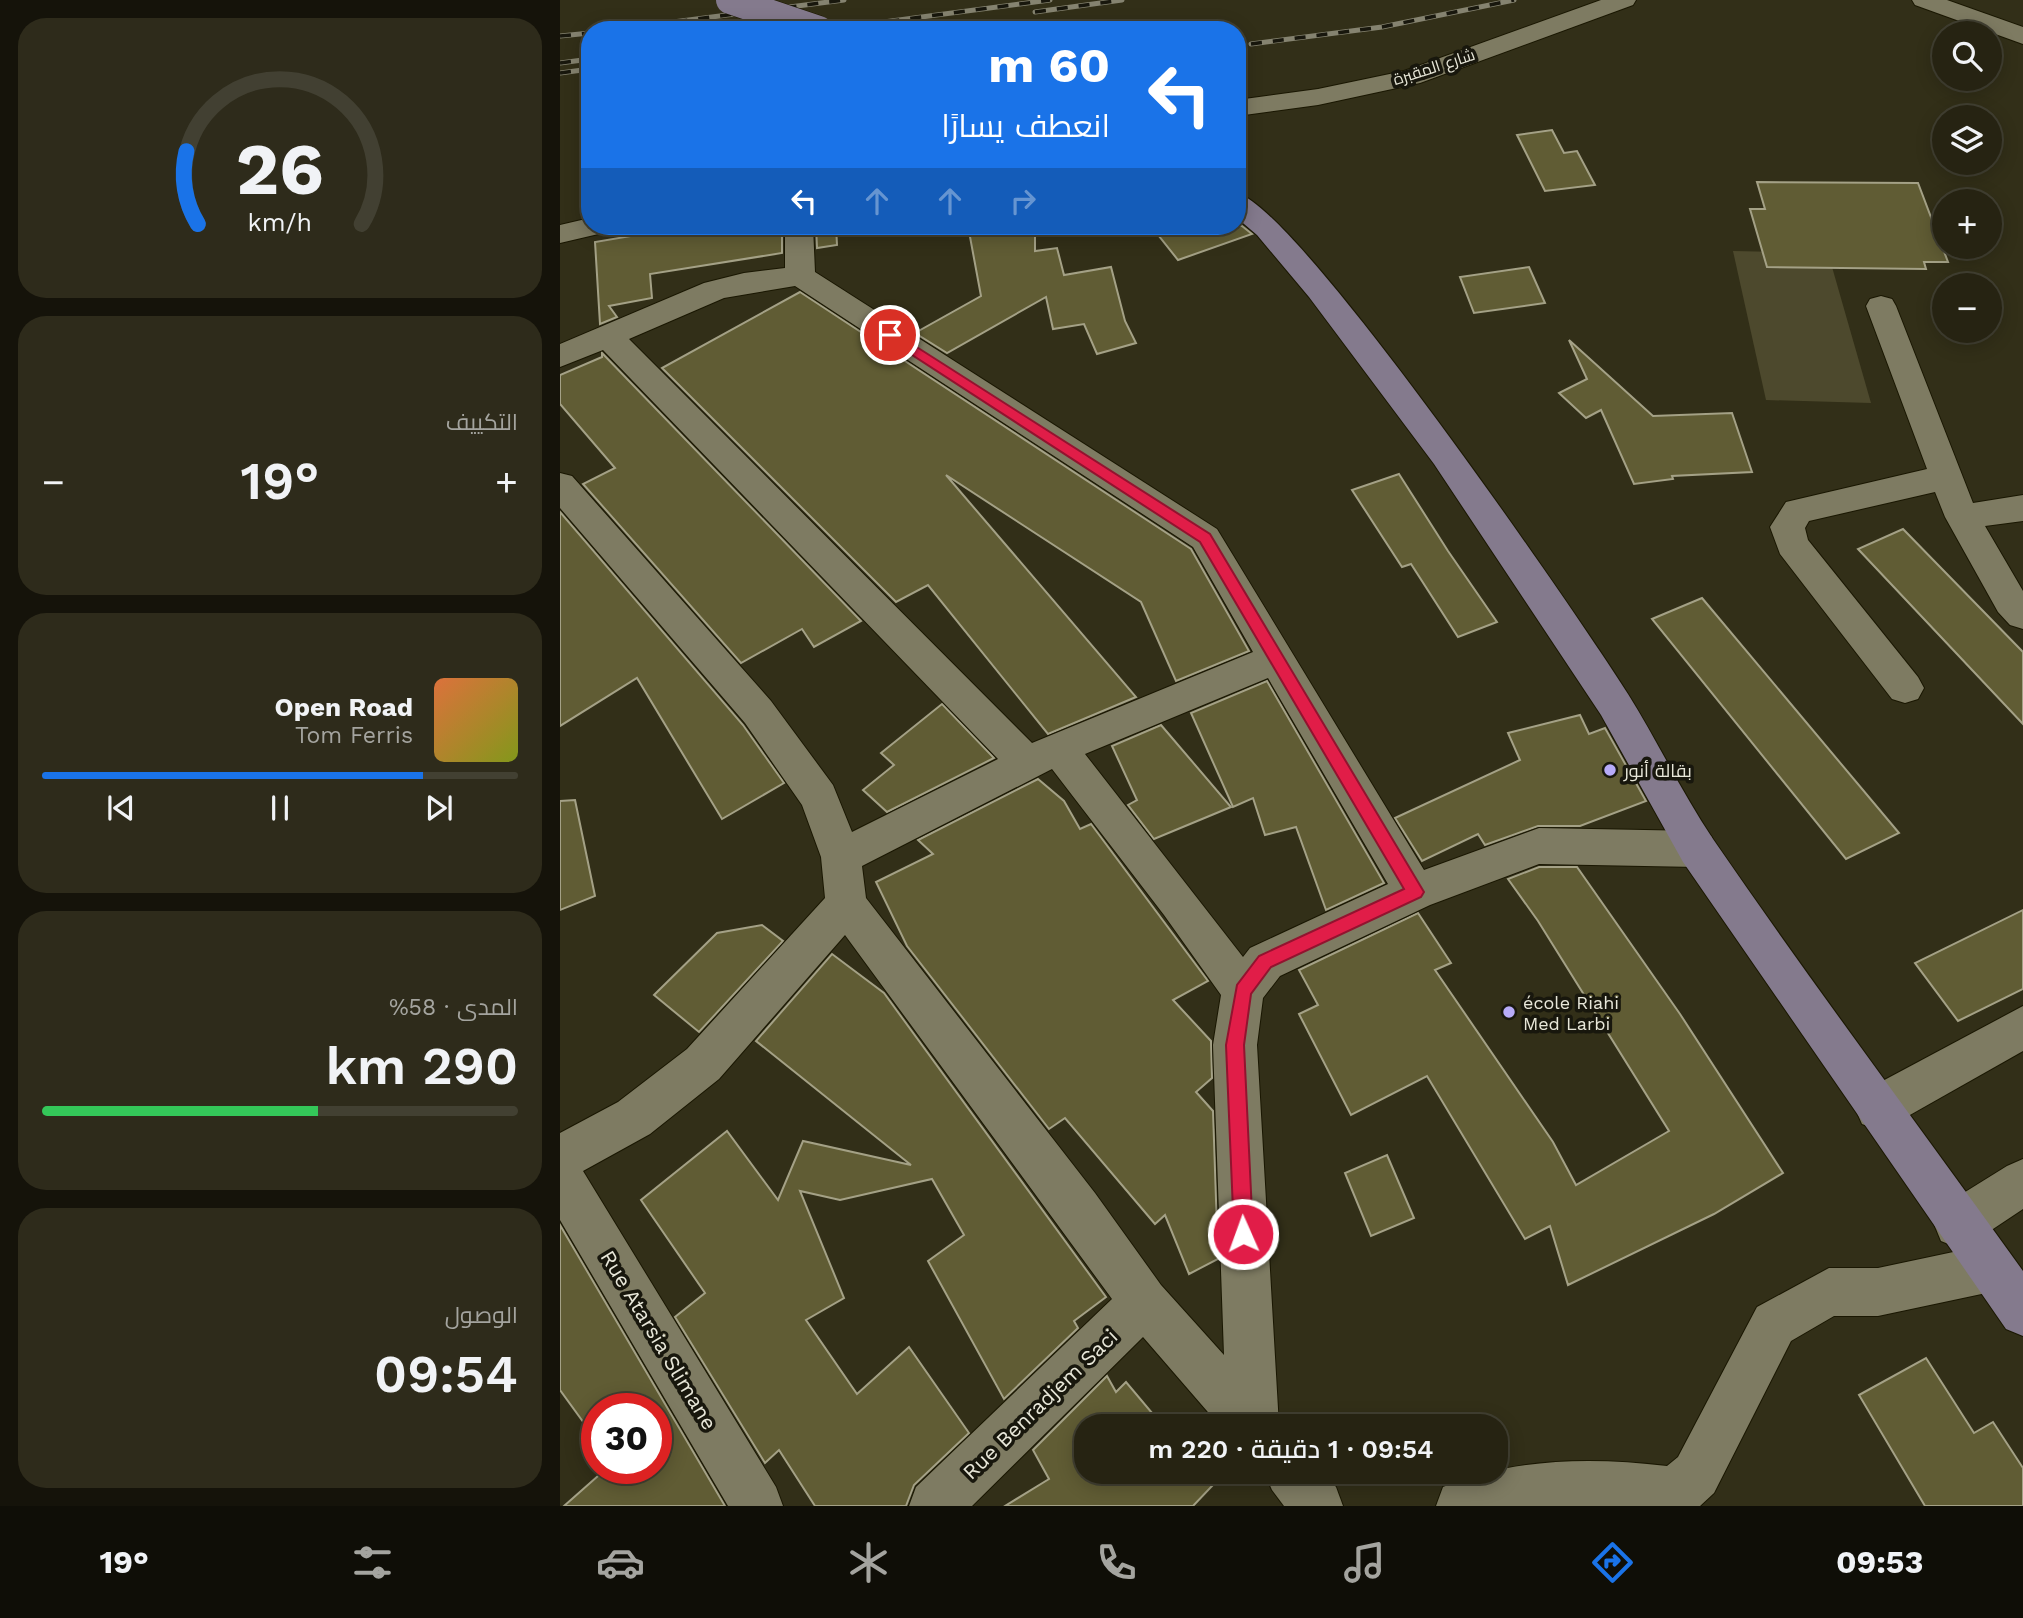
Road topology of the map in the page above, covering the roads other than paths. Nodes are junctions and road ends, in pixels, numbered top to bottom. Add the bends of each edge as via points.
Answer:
1 (730, 0) edge
2 (1624, 0) edge
3 (1924, 0) edge
4 (792, 21) edge
5 (2023, 36) edge
6 (1246, 107) edge
7 (1246, 210) edge
8 (581, 229) edge
9 (560, 234) edge
10 (799, 235) edge
11 (800, 276) junction
12 (1881, 306) dead end
13 (608, 336) junction
14 (560, 356) edge
15 (1947, 477) junction
16 (560, 485) edge
17 (2023, 508) edge
18 (1962, 517) junction
19 (2023, 615) edge
20 (1276, 658) junction
21 (1905, 688) dead end
22 (1043, 756) junction
23 (1698, 849) junction
24 (841, 856) junction
25 (1415, 892) junction
26 (846, 904) junction
27 (1243, 991) junction
28 (2023, 1027) edge
29 (1878, 1108) junction
30 (560, 1158) edge
31 (560, 1176) edge
32 (2023, 1182) edge
33 (1958, 1224) junction
34 (1991, 1268) junction
35 (1144, 1302) junction
36 (2023, 1312) edge
37 (1243, 1414) edge
38 (1252, 1414) edge
39 (1300, 1484) edge
40 (757, 1506) edge
41 (935, 1506) edge
42 (1317, 1506) edge
43 (1462, 1506) edge

1 - 4 street, bridge
2 - 6 street, شارع المقبرة via 1411,77
3 - 5 street
7 - 23 street via 1320,290 1446,456 1614,704
8 - 9 street
10 - 11 street
11 - 13 street via 715,290
11 - 20 street via 1205,538
12 - 15 street
13 - 14 street
13 - 22 street
15 - 18 street
15 - 21 street via 1798,511 1787,527 1792,545
16 - 24 street via 758,712 819,797
17 - 18 street
18 - 19 street
20 - 22 street
20 - 25 street
22 - 24 street
22 - 27 street via 1179,902
23 - 25 street via 1539,846
23 - 29 street
24 - 26 street
25 - 27 street via 1265,961
26 - 30 street via 703,1064 635,1118
26 - 35 street
27 - 38 street via 1235,1045
28 - 29 street
29 - 33 street
31 - 40 street, Rue Atarsia Slimane
32 - 33 street
33 - 34 street
34 - 36 street
34 - 43 street via 1878,1292 1829,1292 1774,1324 1696,1475 1676,1493 1609,1485 1509,1492
35 - 37 street
35 - 41 street, Rue Benradjem Saci
39 - 42 street

